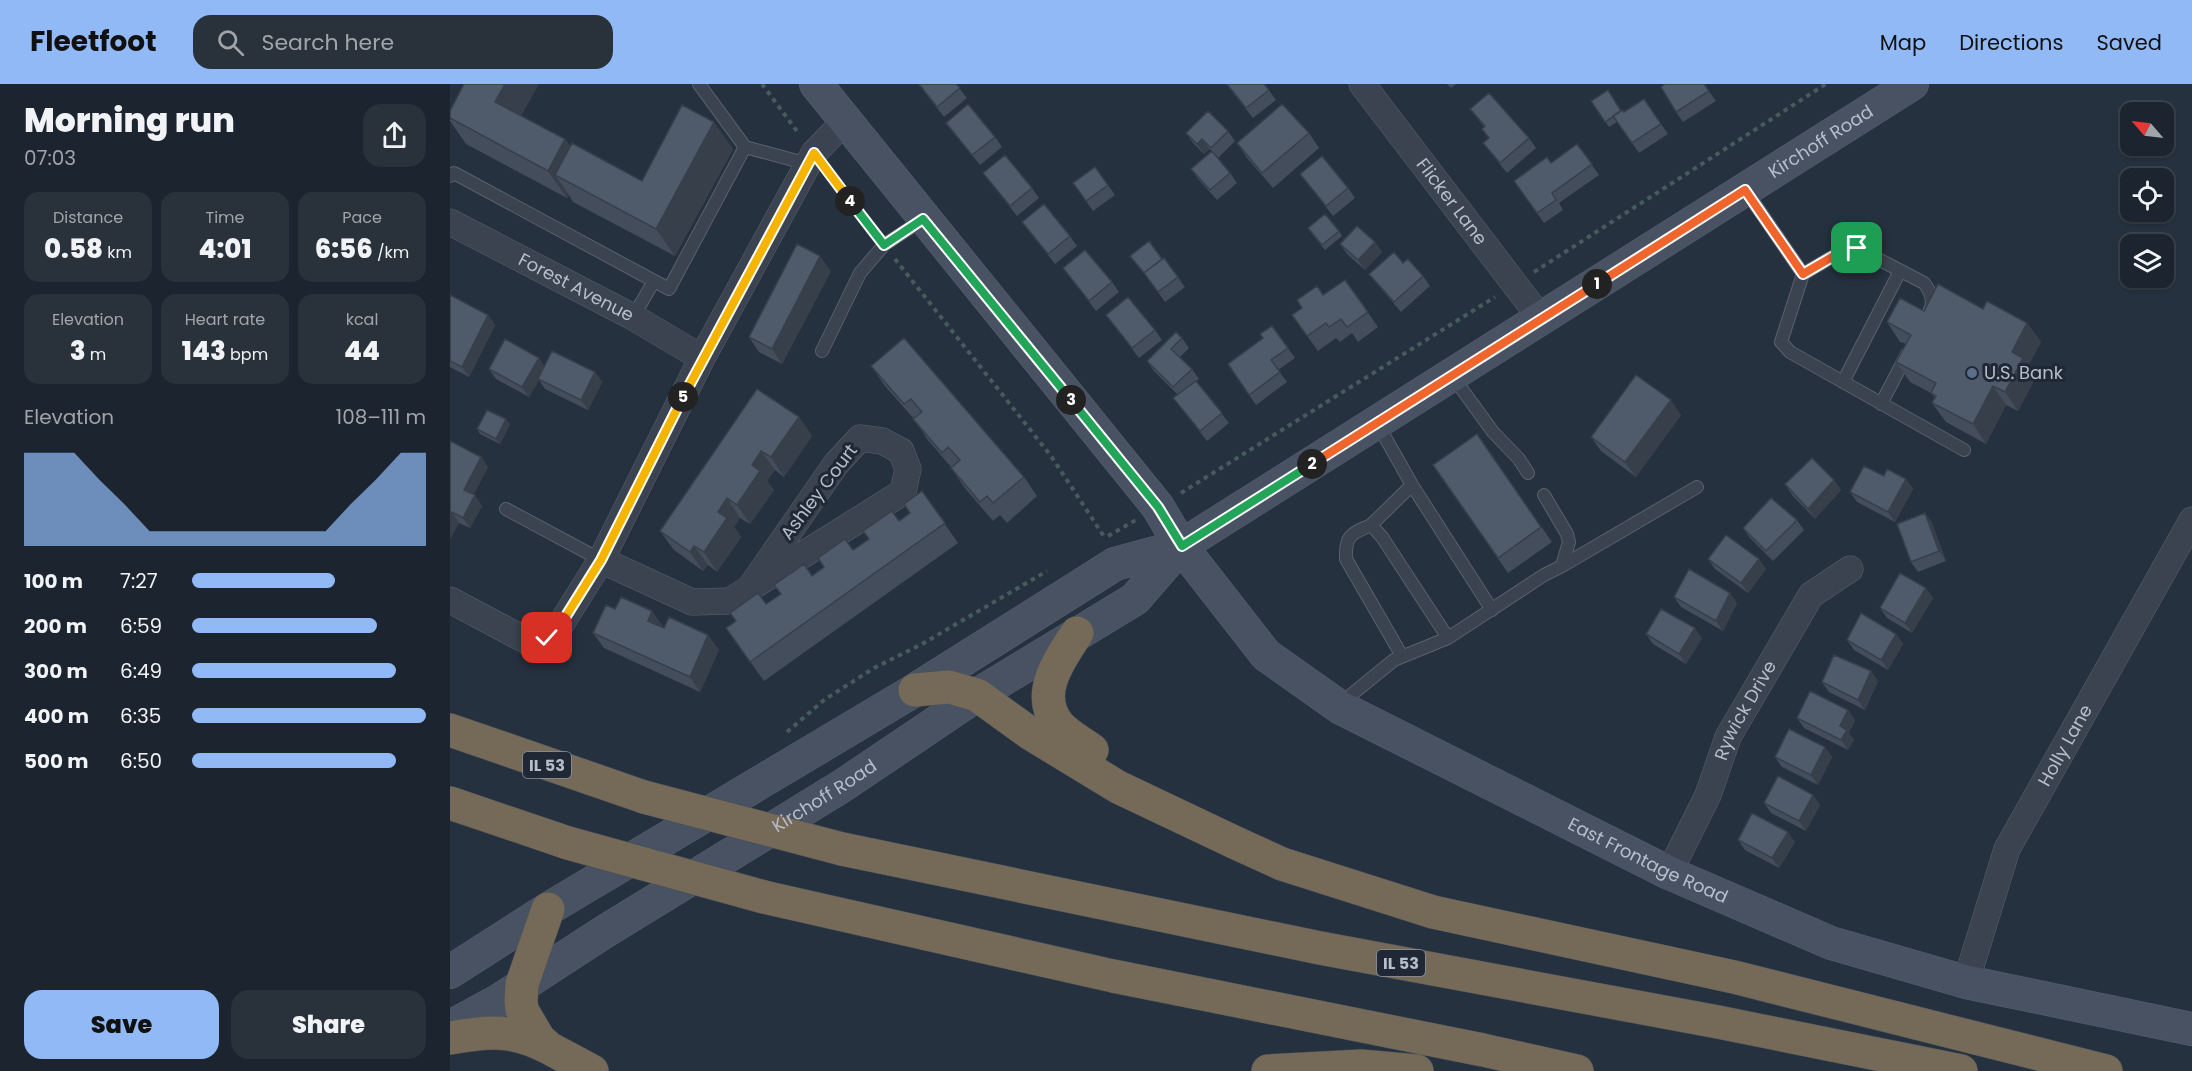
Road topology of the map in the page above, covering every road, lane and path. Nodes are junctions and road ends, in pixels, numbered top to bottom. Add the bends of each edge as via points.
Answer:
1 (699, 84) edge
2 (762, 84) edge
3 (816, 84) edge
4 (1362, 84) edge
5 (1912, 84) edge
6 (845, 121) junction
7 (745, 147) junction
8 (811, 158) junction
9 (450, 176) edge
10 (1745, 190) junction
11 (923, 219) junction
12 (450, 222) edge
13 (884, 245) junction
14 (1900, 271) junction
15 (1803, 274) junction
16 (654, 281) junction
17 (633, 317) junction
18 (1926, 318) edge
19 (1542, 320) junction
20 (1916, 339) edge
21 (822, 351) dead end
22 (702, 358) junction
23 (1452, 376) junction
24 (1843, 382) junction
25 (1881, 404) junction
26 (1377, 423) junction
27 (1964, 450) dead end
28 (1528, 473) dead end
29 (1412, 485) junction
30 (1697, 487) dead end
31 (1544, 495) dead end
32 (506, 509) dead end
33 (2192, 520) edge
34 (1371, 525) junction
35 (1105, 538) dead end
36 (1182, 546) junction
37 (601, 560) junction
38 (1563, 566) junction
39 (1850, 569) dead end
40 (750, 588) junction
41 (450, 600) edge
42 (1492, 610) junction
43 (1077, 633) junction
44 (1448, 638) junction
45 (1402, 656) junction
46 (915, 690) junction
47 (977, 695) junction
48 (1341, 708) junction
49 (450, 730) edge
50 (450, 802) edge
51 (1199, 825) junction
52 (1669, 873) junction
53 (548, 909) junction
54 (450, 972) edge
55 (1966, 982) junction
56 (522, 984) junction
57 (450, 1027) edge
58 (2192, 1029) edge
59 (450, 1038) edge
60 (549, 1048) junction
61 (592, 1071) edge
62 (1268, 1071) edge
63 (1417, 1071) edge
64 (1577, 1071) edge
65 (1961, 1071) edge
66 (2106, 1071) edge

1 - 7 lane
2 - 8 path
3 - 6 main road, East Frontage Road
4 - 19 street, Flicker Lane
5 - 10 main road, Kirchoff Road
6 - 8 street
6 - 11 main road, East Frontage Road
7 - 8 lane
7 - 16 lane via 669,289
8 - 13 path
8 - 22 street
9 - 16 lane via 454,173
10 - 15 lane
10 - 19 main road, Kirchoff Road
11 - 13 lane
11 - 36 main road, East Frontage Road via 1158,507
12 - 17 street, Forest Avenue
13 - 21 lane via 860,273
13 - 35 path via 1051,456
14 - 15 lane via 1857,248 1844,250
14 - 18 lane via 1924,283 1932,292 1932,308
14 - 24 lane
15 - 24 lane via 1781,342 1790,352
16 - 17 lane
17 - 22 street, Forest Avenue
19 - 23 main road, Kirchoff Road
20 - 25 lane
22 - 37 street
23 - 26 main road, Kirchoff Road
23 - 28 lane via 1492,432
24 - 25 lane
25 - 27 lane
26 - 29 lane
26 - 36 main road, Kirchoff Road
29 - 34 lane
29 - 42 lane
30 - 38 lane
31 - 38 lane via 1567,534
32 - 37 lane
33 - 55 street, Holly Lane via 2007,849
34 - 44 lane
34 - 45 lane via 1353,533 1345,544 1346,559
36 - 43 main road, Kirchoff Road via 1135,599
36 - 46 main road, Kirchoff Road via 1115,564
36 - 48 main road, East Frontage Road via 1266,655
37 - 40 street, Ashley Court via 692,602 730,601
37 - 41 street via 561,624 547,638 531,643
38 - 42 lane
39 - 52 street, Rywick Drive via 1811,595 1728,737 1708,795
40 - 40 street, Ashley Court via 903,492 908,469 901,451 882,441 860,438 836,464
42 - 44 lane
43 - 47 main road, Kirchoff Road
43 - 51 highway via 1050,681 1048,708 1058,725
44 - 45 lane
45 - 48 lane
46 - 47 highway via 949,687
46 - 53 main road, Kirchoff Road
47 - 51 highway via 1031,734 1118,787
47 - 56 main road, Kirchoff Road via 842,786
48 - 52 main road, East Frontage Road
49 - 65 highway, IL 53, bridge via 644,797 842,849 1320,948
50 - 64 highway, bridge via 568,843 764,897 1113,976
51 - 66 highway via 1282,864 1433,912 1734,977
52 - 55 main road, East Frontage Road via 1831,943
53 - 54 main road, Kirchoff Road
53 - 56 highway
55 - 58 main road, East Frontage Road
56 - 57 main road, Kirchoff Road
56 - 60 highway via 522,1010
59 - 60 highway via 490,1032 516,1034
60 - 61 highway
62 - 63 highway via 1361,1066

